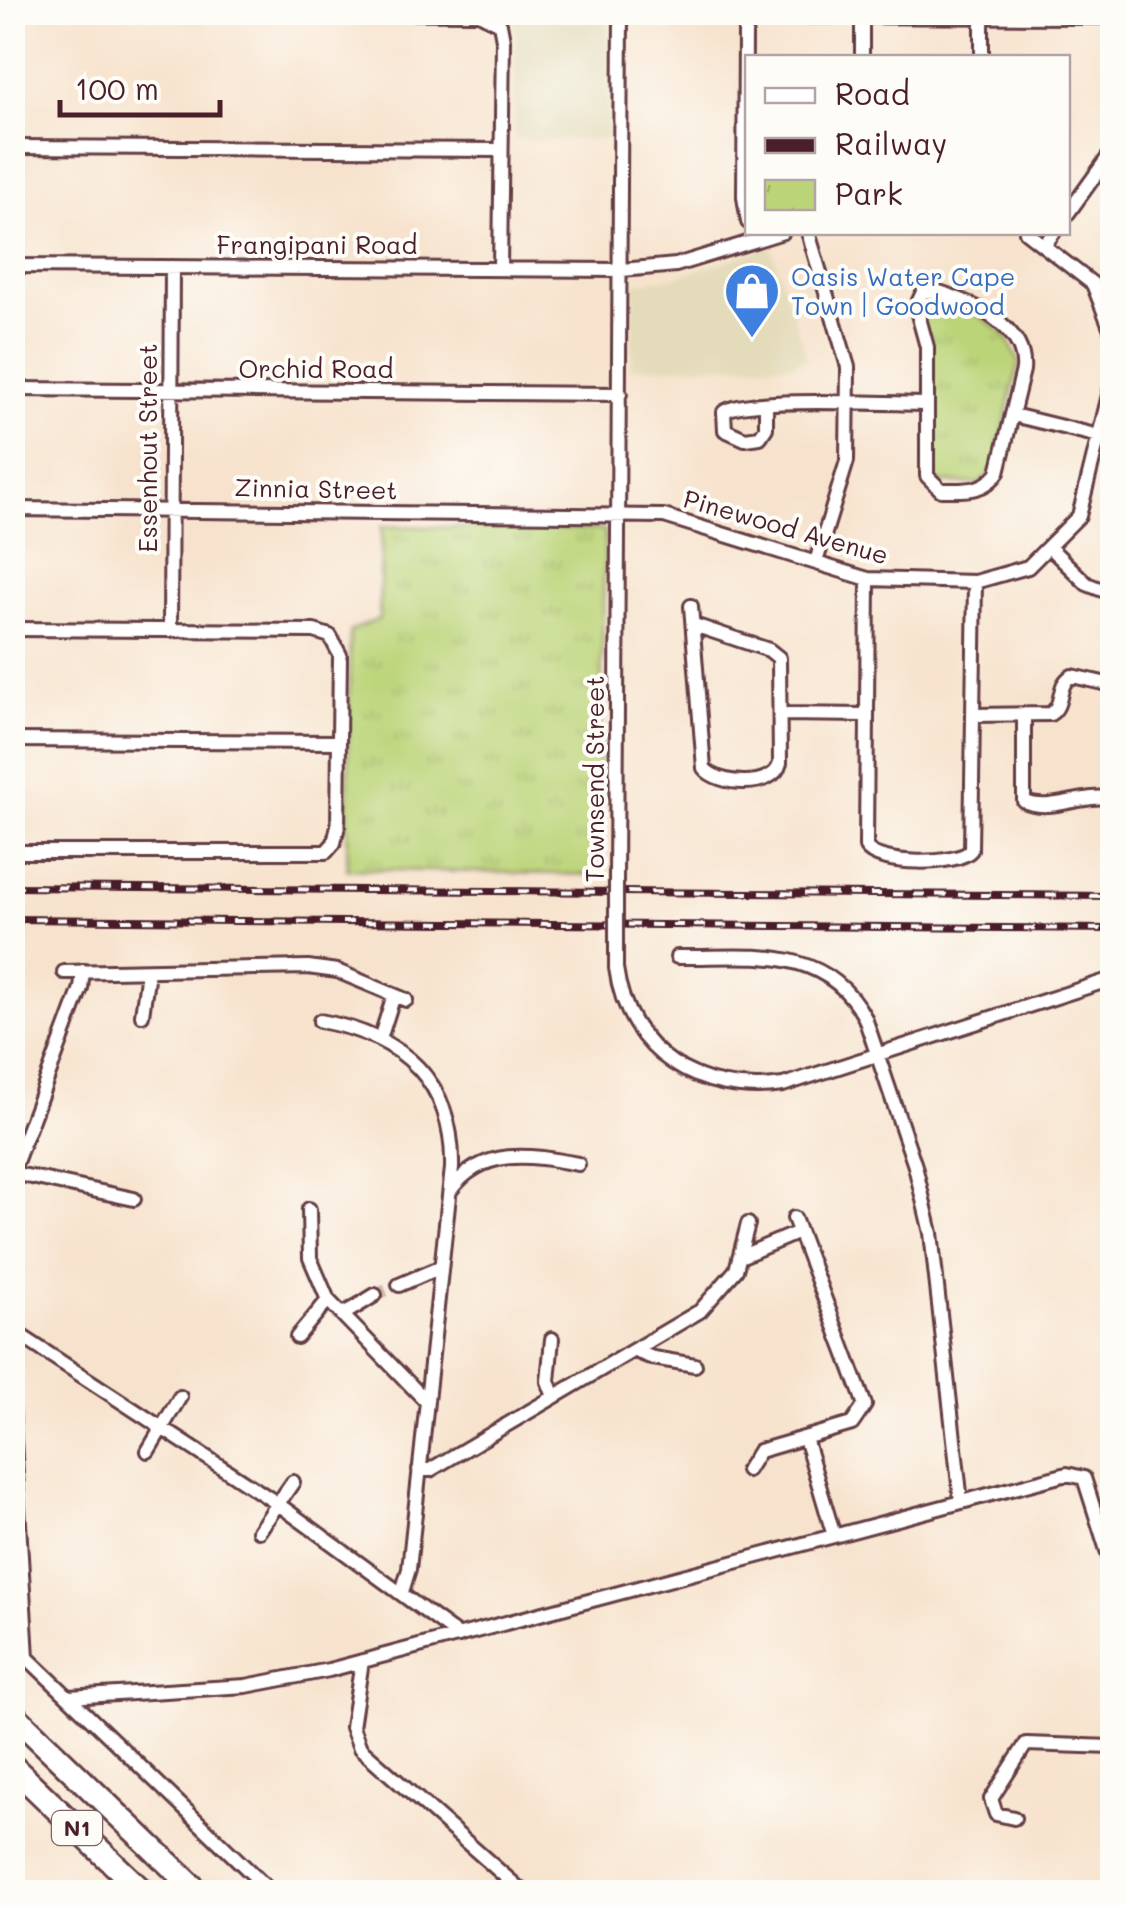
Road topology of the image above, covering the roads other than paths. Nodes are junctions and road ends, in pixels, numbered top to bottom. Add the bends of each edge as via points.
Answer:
1 (300, 12) edge
2 (621, 12) edge
3 (862, 15) junction
4 (982, 17) junction
5 (1112, 17) edge
6 (748, 55) edge
7 (862, 55) edge
8 (982, 55) edge
9 (12, 147) edge
10 (501, 150) junction
11 (1112, 152) edge
12 (745, 161) edge
13 (745, 202) edge
14 (1070, 211) edge
15 (809, 235) edge
16 (1030, 235) edge
17 (1052, 235) edge
18 (754, 237) edge
19 (1044, 246) junction
20 (12, 266) edge
21 (172, 267) junction
22 (500, 269) junction
23 (622, 270) junction
24 (1111, 322) edge
25 (1112, 382) edge
26 (12, 389) edge
27 (171, 390) junction
28 (620, 394) junction
29 (766, 404) dead end
30 (847, 404) junction
31 (926, 404) junction
32 (1013, 415) junction
33 (1099, 436) junction
34 (12, 509) edge
35 (170, 510) junction
36 (619, 516) junction
37 (1049, 547) junction
38 (816, 562) junction
39 (868, 579) junction
40 (975, 582) junction
41 (1112, 594) edge
42 (691, 606) dead end
43 (694, 625) junction
44 (12, 629) edge
45 (170, 630) junction
46 (1112, 685) edge
47 (781, 714) junction
48 (866, 714) junction
49 (974, 715) junction
50 (1024, 716) junction
51 (12, 740) edge
52 (339, 742) junction
53 (1112, 799) edge
54 (12, 852) edge
55 (677, 957) dead end
56 (83, 971) junction
57 (64, 972) dead end
58 (148, 972) junction
59 (1112, 978) edge
60 (142, 1015) dead end
61 (320, 1021) dead end
62 (380, 1039) junction
63 (877, 1054) junction
64 (578, 1164) dead end
65 (12, 1173) edge
66 (449, 1193) junction
67 (134, 1199) dead end
68 (309, 1209) dead end
69 (794, 1218) dead end
70 (748, 1224) dead end
71 (800, 1232) junction
72 (740, 1256) junction
73 (441, 1267) junction
74 (399, 1285) tunnel mouth
75 (375, 1295) tunnel mouth
76 (328, 1300) junction
77 (344, 1314) junction
78 (12, 1330) edge
79 (297, 1337) dead end
80 (552, 1338) dead end
81 (635, 1351) junction
82 (695, 1365) dead end
83 (180, 1396) dead end
84 (554, 1397) junction
85 (426, 1401) junction
86 (12, 1406) edge
87 (162, 1426) junction
88 (806, 1438) junction
89 (148, 1452) dead end
90 (419, 1470) junction
91 (746, 1470) dead end
92 (293, 1482) dead end
93 (961, 1502) junction
94 (278, 1504) junction
95 (259, 1531) dead end
96 (834, 1536) junction
97 (16, 1551) edge
98 (1112, 1566) edge
99 (402, 1592) junction
100 (459, 1636) junction
101 (12, 1643) edge
102 (27, 1657) junction
103 (362, 1662) junction
104 (69, 1697) junction
105 (12, 1713) edge
106 (1112, 1747) edge
107 (12, 1766) edge
108 (1014, 1818) dead end
109 (516, 1889) edge
110 (142, 1892) edge
111 (198, 1892) edge
112 (271, 1892) edge

1 - 10 street via 468,12 495,18 503,40
2 - 23 street, Townsend Street
3 - 4 street
3 - 6 street via 761,14 749,20
3 - 7 street
4 - 5 street
4 - 8 street
9 - 10 street
10 - 22 street
11 - 14 street
12 - 13 street
15 - 30 street via 847,354
16 - 19 street
17 - 19 street
18 - 23 street via 676,265
19 - 24 street via 1093,284
20 - 21 street, Frangipani Road
21 - 22 street, Frangipani Road
21 - 27 street, Essenhout Street
22 - 23 street, Frangipani Road
23 - 28 street, Townsend Street
25 - 33 street, Pinewood Avenue
26 - 27 street, Orchid Road
27 - 28 street, Orchid Road
27 - 35 street, Essenhout Street
28 - 36 street, Townsend Street
29 - 30 street
30 - 31 street
30 - 38 street via 847,461
31 - 32 street via 927,479 942,490 973,490 993,479
31 - 32 street via 927,346 916,307 928,290 970,303 1014,336 1024,364
32 - 33 street
33 - 37 street, Pinewood Avenue via 1078,516
34 - 35 street, Zinnia Street
35 - 36 street, Zinnia Street
35 - 45 street, Essenhout Street
36 - 38 street, Pinewood Avenue via 678,517
36 - 63 street, Townsend Street, bridge via 616,968 626,1011 646,1040 680,1069 713,1083 784,1085
37 - 40 street, Pinewood Avenue via 1021,571
37 - 41 street via 1087,584
38 - 39 street, Pinewood Avenue
39 - 40 street, Pinewood Avenue
39 - 48 street
40 - 49 street
42 - 43 street
43 - 47 street via 778,656
43 - 47 street via 706,772 720,780 773,776 779,769
44 - 45 street
45 - 52 street via 325,633 340,655
46 - 50 street via 1069,676 1054,712
47 - 48 street
48 - 49 street via 866,846 884,860 958,860 969,854
49 - 50 street
50 - 53 street via 1024,801
51 - 52 street
52 - 54 street via 338,826 330,849 320,855
55 - 63 street via 774,958 819,968 855,999
56 - 57 street
56 - 58 street
56 - 65 street
58 - 60 street
58 - 62 street via 337,971 400,998
59 - 63 street, Townsend Street
61 - 62 street
62 - 66 street via 420,1068 442,1098 453,1147
63 - 93 street via 931,1233
64 - 66 street via 504,1155 461,1177
65 - 67 street
66 - 73 street
68 - 76 street via 310,1258
69 - 71 street
70 - 72 street
71 - 72 street
71 - 88 street via 865,1405 852,1424
72 - 81 street via 726,1285 700,1311
73 - 74 street
73 - 85 street
75 - 77 street
76 - 77 street
76 - 79 street
77 - 85 street
78 - 87 street
80 - 84 street via 548,1381
81 - 82 street
81 - 84 street
83 - 87 street
84 - 90 street via 430,1470
85 - 90 street
86 - 97 street
87 - 89 street
87 - 94 street
88 - 91 street via 759,1451
88 - 96 street
90 - 99 street
92 - 94 street
93 - 96 street
93 - 98 street via 1075,1473 1087,1484
94 - 95 street
94 - 99 street
96 - 100 street
97 - 102 street
99 - 100 street
100 - 103 street
101 - 102 street
102 - 104 street
103 - 104 street via 246,1686
103 - 109 street via 352,1727 360,1748
104 - 112 street
105 - 111 highway, N1
106 - 108 street via 1026,1744 991,1799 996,1814
107 - 110 highway, N1

